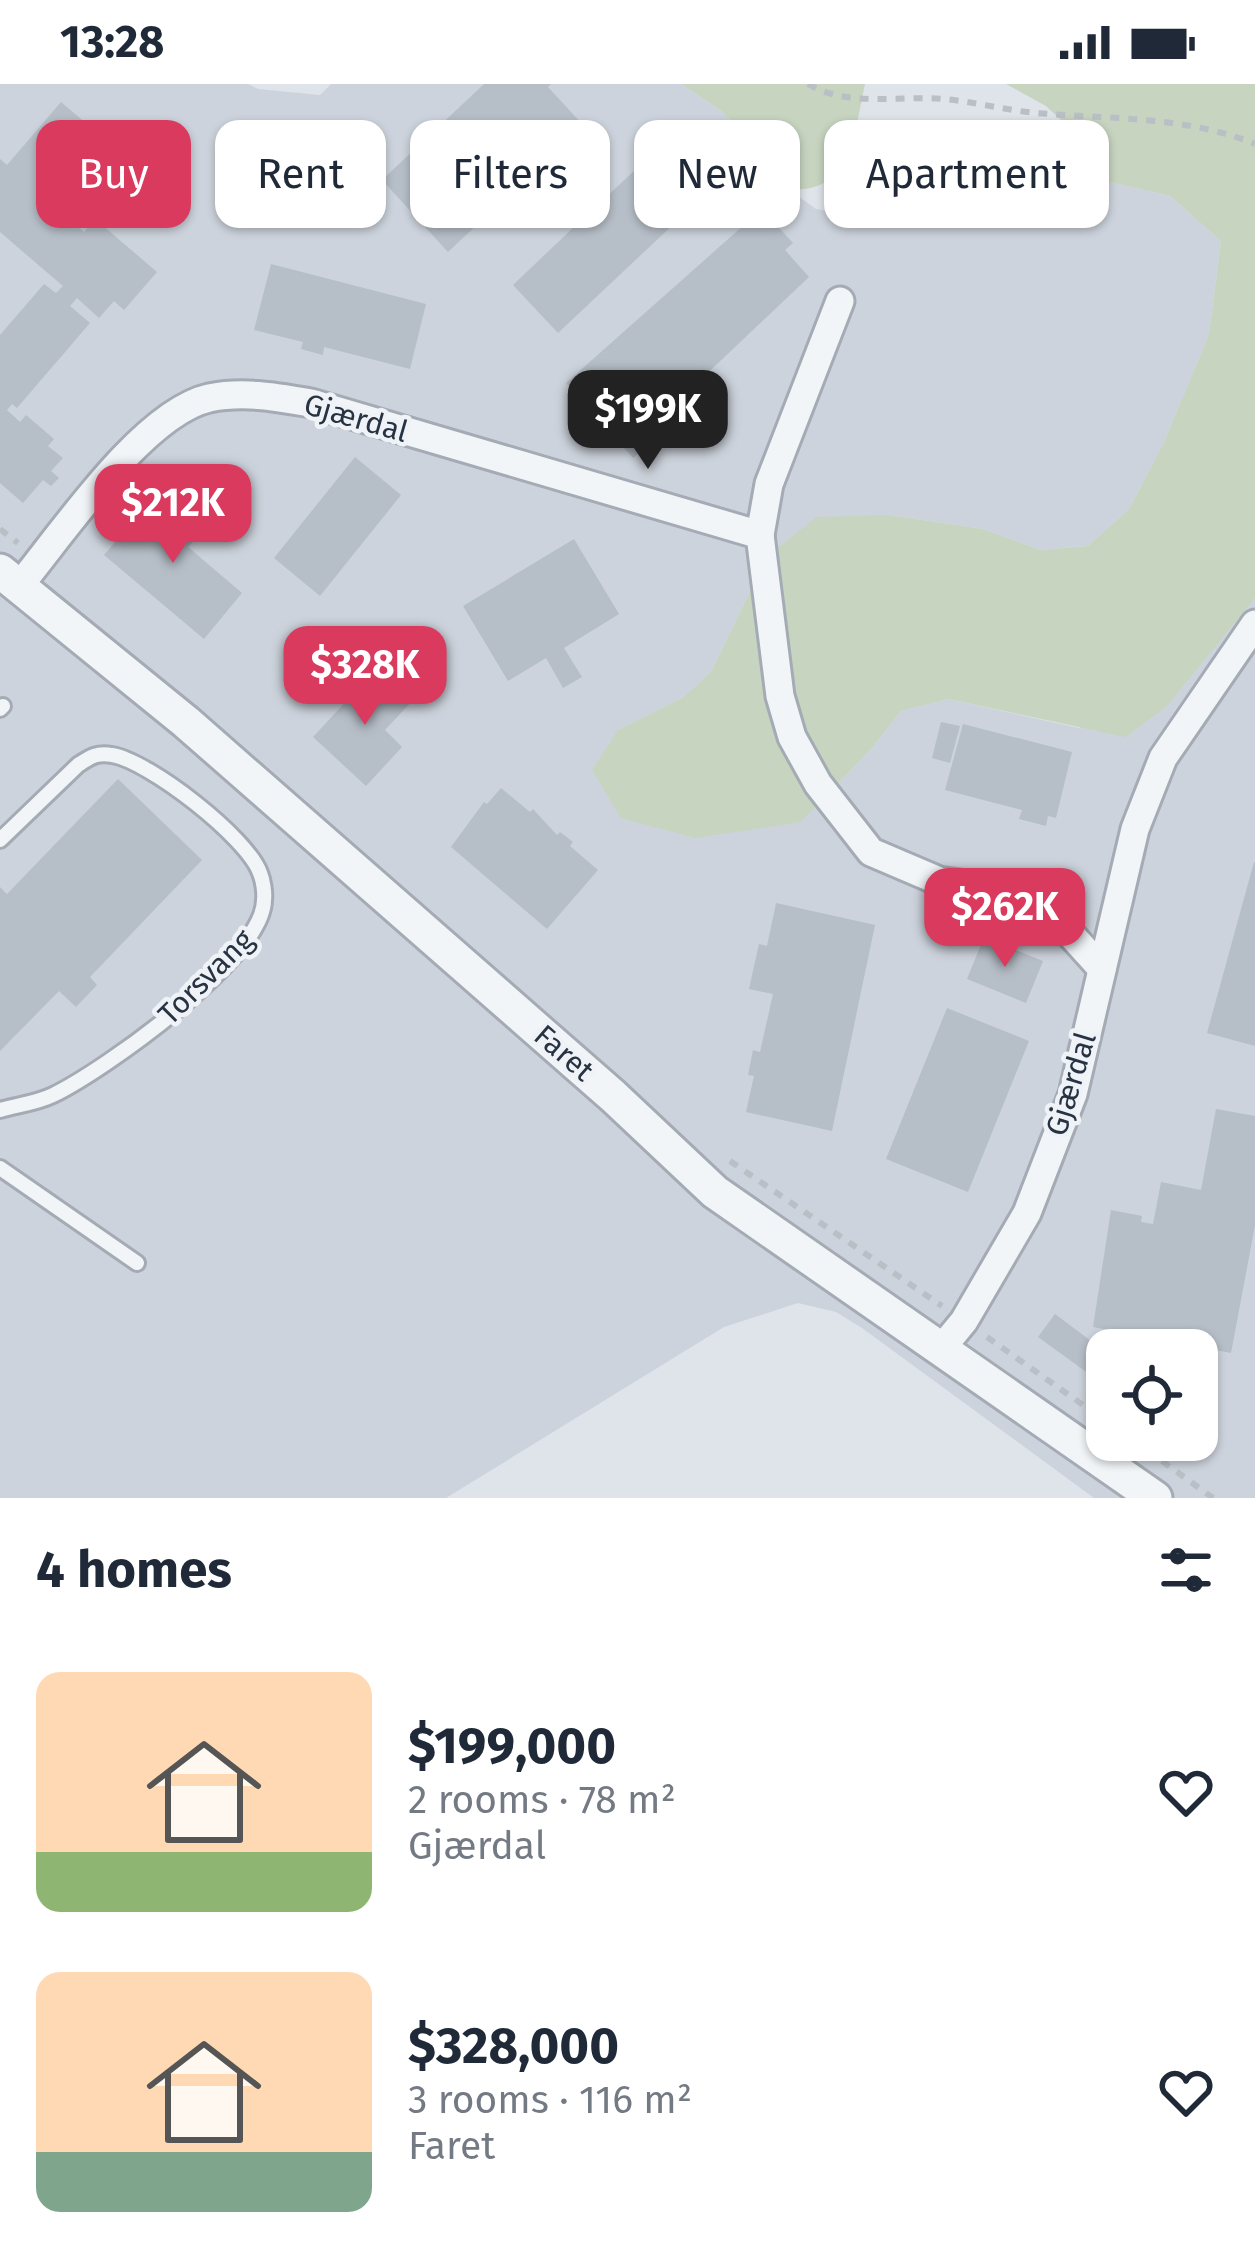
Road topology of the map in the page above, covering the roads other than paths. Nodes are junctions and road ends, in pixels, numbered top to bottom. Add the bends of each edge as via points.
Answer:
1 (840, 301) dead end
2 (760, 536) junction
3 (10, 578) edge
4 (1255, 624) edge
5 (0, 840) edge
6 (1102, 969) junction
7 (0, 1110) edge
8 (0, 1168) edge
9 (136, 1263) dead end
10 (941, 1349) junction
11 (1155, 1498) edge

1 - 2 street via 769,484
2 - 3 street, Gjærdal via 311,403 250,393 205,399 164,420
2 - 6 street via 792,737 871,852 939,881 1001,890 1055,917
3 - 10 street, Faret via 186,722 715,1192
4 - 6 street, Gjærdal via 1163,758 1135,829
5 - 7 lane, Torsvang via 78,765 111,754 161,780 239,843 260,872 265,899 244,945 149,1034 48,1098
6 - 10 street, Gjærdal via 1073,1094 1027,1213
8 - 9 lane
10 - 11 street, Faret

